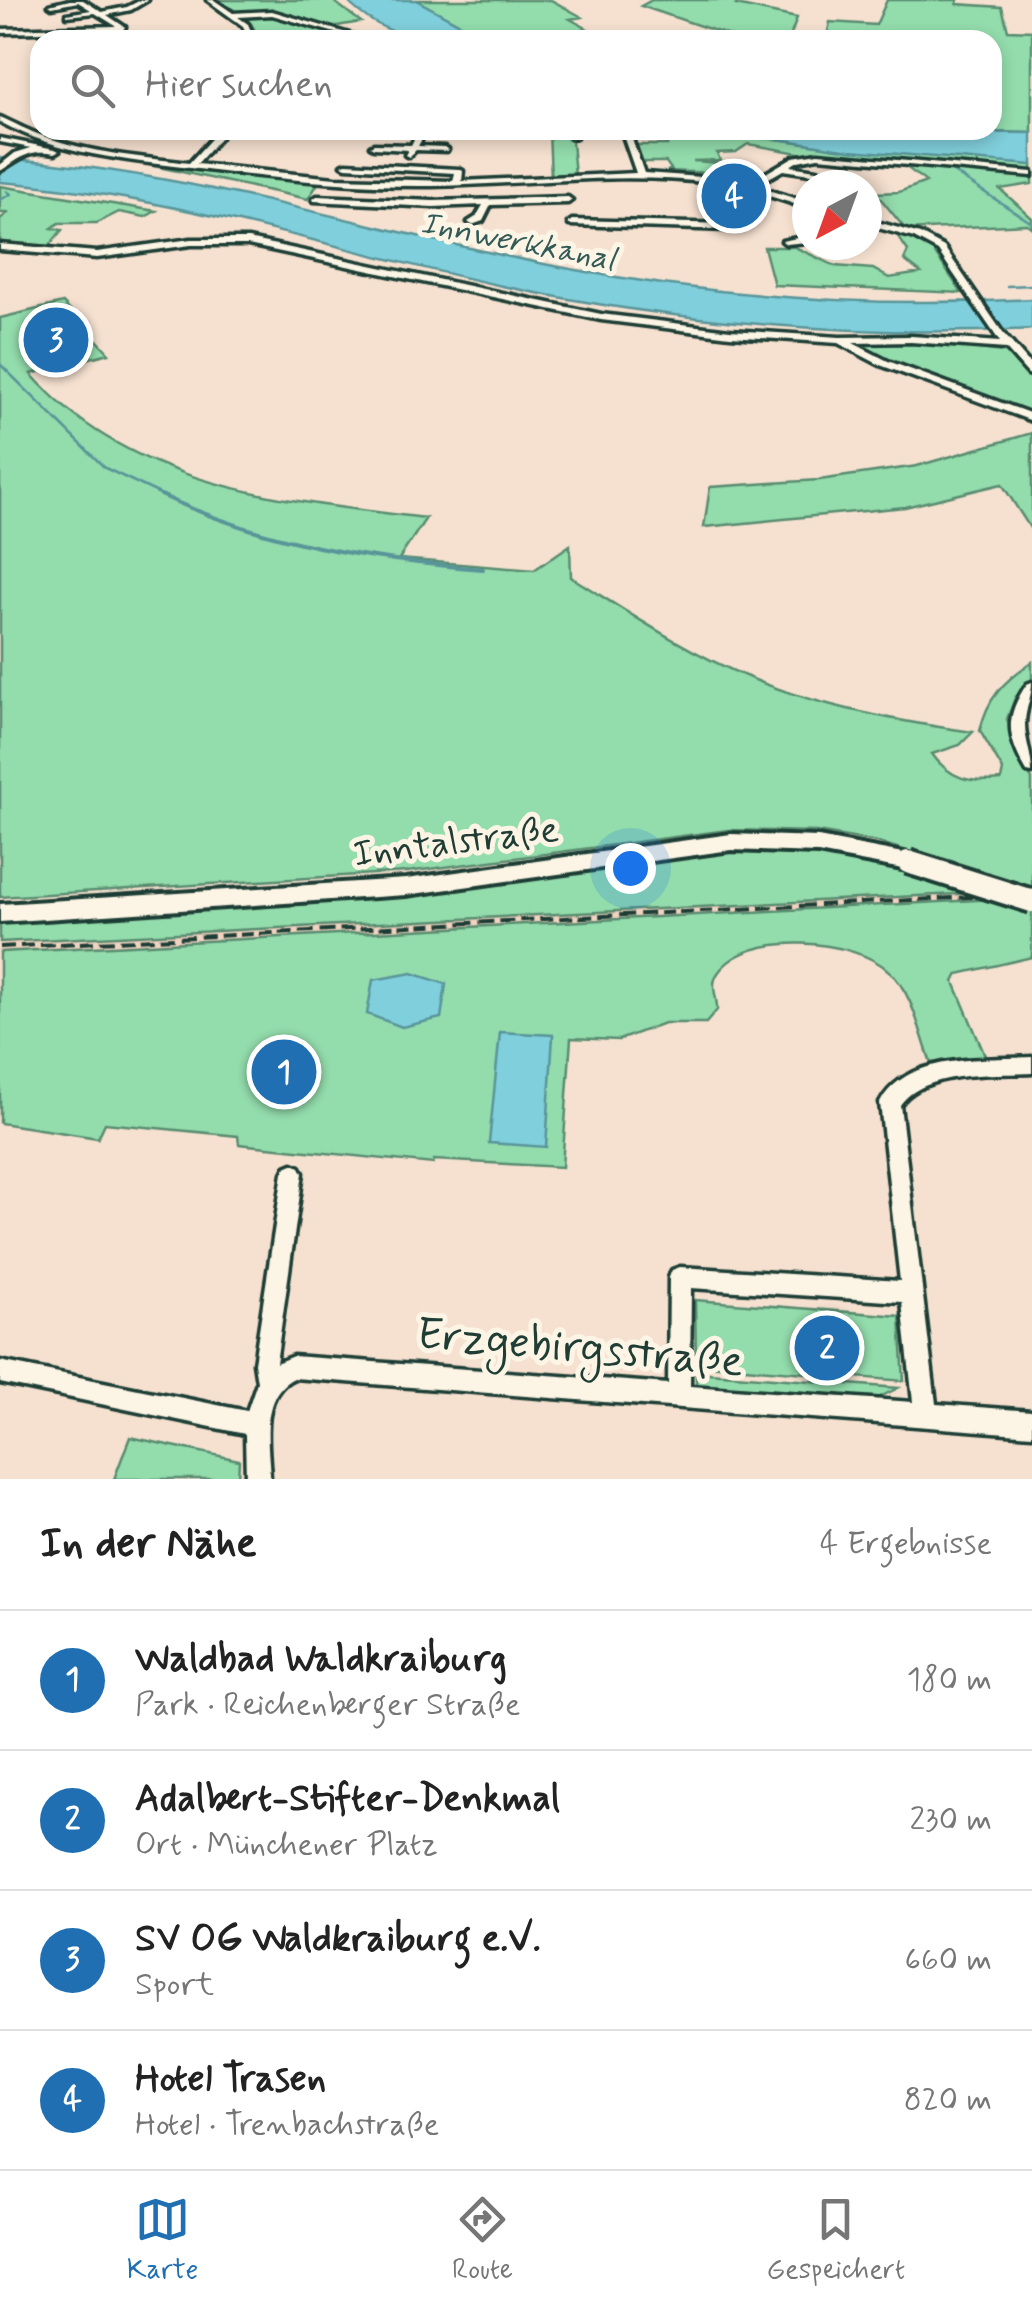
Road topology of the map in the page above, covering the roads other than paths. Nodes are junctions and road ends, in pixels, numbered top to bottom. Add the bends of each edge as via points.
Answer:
1 (80, 0) edge
2 (146, 0) edge
3 (210, 0) edge
4 (52, 5) dead end
5 (100, 12) junction
6 (232, 14) junction
7 (69, 15) dead end
8 (0, 20) edge
9 (52, 30) edge
10 (249, 30) edge
11 (333, 30) edge
12 (0, 31) edge
13 (16, 31) junction
14 (30, 31) edge
15 (0, 118) edge
16 (30, 130) edge
17 (0, 140) edge
18 (53, 140) edge
19 (213, 140) edge
20 (417, 140) edge
21 (628, 140) edge
22 (374, 146) dead end
23 (413, 148) junction
24 (444, 149) dead end
25 (37, 152) junction
26 (152, 161) junction
27 (346, 165) dead end
28 (191, 166) junction
29 (781, 167) junction
30 (403, 168) junction
31 (0, 169) edge
32 (800, 170) edge
33 (640, 173) junction
34 (1032, 174) edge
35 (561, 181) junction
36 (457, 184) junction
37 (751, 185) junction
38 (316, 199) dead end
39 (568, 200) junction
40 (792, 200) edge
41 (488, 203) junction
42 (472, 222) dead end
43 (572, 223) junction
44 (882, 226) edge
45 (731, 227) dead end
46 (565, 237) dead end
47 (792, 240) edge
48 (786, 241) dead end
49 (0, 247) edge
50 (840, 340) junction
51 (1004, 341) junction
52 (1032, 372) edge
53 (1032, 418) edge
54 (1032, 687) edge
55 (1032, 768) edge
56 (1032, 901) edge
57 (0, 912) edge
58 (1032, 1065) edge
59 (293, 1173) dead end
60 (912, 1292) junction
61 (0, 1372) edge
62 (268, 1381) junction
63 (679, 1398) junction
64 (926, 1415) junction
65 (1032, 1423) edge
66 (259, 1425) junction
67 (258, 1479) edge

1 - 4 street
1 - 5 street
2 - 5 street via 128,10
3 - 6 street
5 - 7 street
5 - 9 street via 123,28
6 - 10 street
6 - 11 street via 275,13
8 - 13 street
12 - 13 street
13 - 14 street
15 - 16 street
17 - 25 street
18 - 26 street
19 - 28 street
20 - 23 street
21 - 33 street
22 - 23 street
23 - 24 street
23 - 30 street
25 - 26 street
25 - 31 street
26 - 28 street
27 - 30 street
28 - 36 street
29 - 32 street
29 - 34 street via 824,154
29 - 37 street
30 - 36 street via 459,170
33 - 35 street
33 - 37 street
35 - 36 street
35 - 39 street
37 - 40 street
38 - 41 street
39 - 41 street
39 - 43 street
41 - 42 street
43 - 45 street
43 - 46 street
44 - 51 street via 941,248
47 - 48 street
49 - 50 street via 97,255 248,242 601,317
50 - 51 street
50 - 53 street via 884,364
51 - 52 street
54 - 55 street via 1016,718
56 - 57 main road, Inntalstraße, bridge via 908,862 818,846 732,842 406,887
58 - 60 street via 918,1078 895,1090 889,1112
59 - 62 street via 265,1364
60 - 63 street via 680,1277
60 - 64 street
61 - 66 street
62 - 63 street, Erzgebirgsstraße via 300,1366
62 - 66 street
63 - 64 street, Erzgebirgsstraße
64 - 65 street, Erzgebirgsstraße
66 - 67 street

